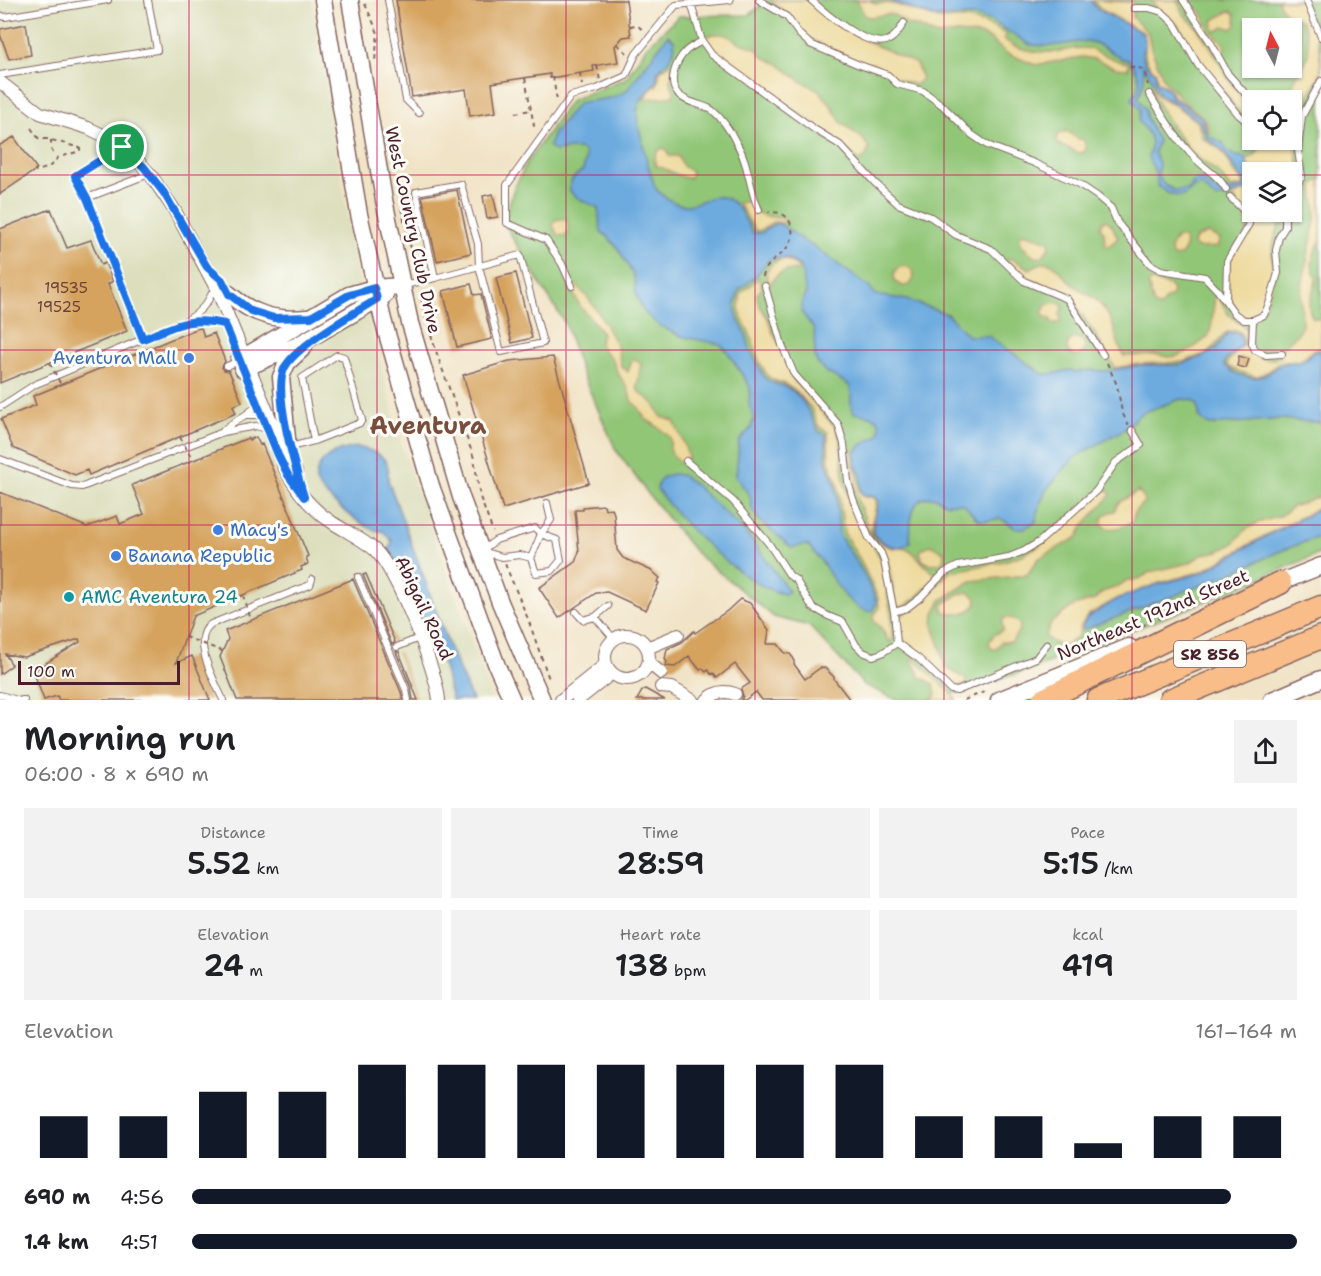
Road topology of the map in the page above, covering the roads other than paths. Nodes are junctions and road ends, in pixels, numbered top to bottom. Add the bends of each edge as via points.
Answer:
1 (108, 0) edge
2 (148, 0) edge
3 (323, 0) edge
4 (350, 0) edge
5 (388, 0) edge
6 (730, 0) edge
7 (759, 0) edge
8 (811, 0) edge
9 (1183, 0) edge
10 (1306, 0) edge
11 (674, 3) edge
12 (691, 3) junction
13 (1134, 8) dead end
14 (0, 15) edge
15 (904, 22) dead end
16 (1321, 37) edge
17 (702, 41) junction
18 (0, 75) edge
19 (1321, 81) edge
20 (0, 82) edge
21 (1242, 90) edge
22 (1149, 94) road end
23 (419, 113) dead end
24 (1242, 118) edge
25 (122, 147) junction
26 (1300, 162) edge
27 (150, 174) junction
28 (1226, 189) dead end
29 (1230, 197) dead end
30 (87, 198) junction
31 (759, 210) road end
32 (1285, 222) edge
33 (479, 266) junction
34 (208, 272) junction
35 (435, 278) junction
36 (401, 286) junction
37 (572, 286) dead end
38 (765, 286) road end
39 (220, 293) junction
40 (376, 293) junction
41 (1226, 301) junction
42 (311, 317) junction
43 (1253, 320) junction
44 (188, 321) junction
45 (225, 324) junction
46 (330, 328) junction
47 (143, 339) junction
48 (1282, 354) dead end
49 (1102, 355) road end
50 (243, 364) junction
51 (0, 406) edge
52 (264, 417) junction
53 (1132, 430) road end
54 (223, 432) junction
55 (314, 441) junction
56 (288, 443) junction
57 (0, 459) edge
58 (686, 460) dead end
59 (296, 472) junction
60 (304, 497) junction
61 (547, 503) dead end
62 (541, 534) junction
63 (482, 551) junction
64 (531, 558) junction
65 (458, 560) junction
66 (1321, 566) edge
67 (358, 577) dead end
68 (312, 579) dead end
69 (1280, 583) junction
70 (608, 606) dead end
71 (1321, 607) edge
72 (576, 612) dead end
73 (894, 612) junction
74 (595, 617) junction
75 (678, 635) dead end
76 (1321, 637) edge
77 (419, 638) junction
78 (614, 639) junction
79 (897, 643) junction
80 (1047, 644) dead end
81 (397, 648) dead end
82 (647, 648) junction
83 (650, 663) junction
84 (609, 668) junction
85 (639, 675) junction
86 (1320, 680) edge
87 (663, 682) junction
88 (735, 694) dead end
89 (997, 694) edge
90 (0, 695) edge
91 (17, 700) edge
92 (223, 700) edge
93 (408, 700) edge
94 (439, 700) edge
95 (512, 700) edge
96 (542, 700) edge
97 (561, 700) edge
98 (578, 700) edge
99 (692, 700) edge
100 (707, 700) edge
101 (1043, 700) edge
102 (1098, 700) edge
103 (1170, 700) edge
104 (1272, 700) edge

1 - 14 lane
2 - 18 lane via 157,50
3 - 40 street
4 - 36 street, West Country Club Drive
5 - 23 lane via 406,100
6 - 12 lane
7 - 41 lane via 787,17 810,44 923,92 987,146 1079,183 1111,208 1117,222 1150,264 1161,270 1205,277
8 - 15 lane via 836,22 879,42 897,33
9 - 21 lane via 1228,74
10 - 16 lane
11 - 12 lane
11 - 37 lane via 626,76 570,96 507,185 507,223 546,240
12 - 17 lane
13 - 24 lane via 1162,12 1174,22 1198,65
17 - 31 lane via 686,51 678,62 674,85 678,94 712,111 726,126 739,146
17 - 49 lane via 712,55 840,145 898,204 916,209 956,235 991,249 1024,280 1067,298
19 - 26 lane via 1302,116
20 - 25 street, Abigail Road via 40,113 94,130
22 - 28 lane via 1181,143
25 - 27 street, Abigail Road
25 - 30 lane via 75,176
27 - 30 lane
27 - 34 street, Abigail Road
29 - 41 lane via 1245,212 1249,224 1227,261
30 - 47 lane
32 - 43 lane via 1276,250 1278,273 1269,304 1264,315
33 - 33 lane via 520,255 543,343 501,352
33 - 35 lane
33 - 35 lane via 478,244 461,184 416,192
34 - 39 street, Abigail Road via 222,280
34 - 50 street, Abigail Road
35 - 36 lane
36 - 40 street
36 - 63 street, West Country Club Drive via 461,497
38 - 73 lane via 794,374 838,424 853,499 869,538 884,561
39 - 42 street via 268,317
39 - 44 lane
39 - 45 street, Abigail Road
39 - 50 street, Abigail Road
40 - 42 street via 349,295
40 - 46 street
40 - 65 street via 426,471
41 - 43 lane via 1235,314
42 - 50 street
43 - 48 lane via 1255,350 1266,355
44 - 45 lane
44 - 47 lane
45 - 50 street, Abigail Road
46 - 50 street
46 - 56 street via 294,355 282,372
47 - 51 lane via 34,385
50 - 52 street, Abigail Road
50 - 52 street, Abigail Road
50 - 56 street, Abigail Road
52 - 54 lane via 256,426
52 - 54 lane via 247,415
52 - 59 street, Abigail Road
52 - 60 street, Abigail Road via 288,475
53 - 73 lane via 1141,445 1116,462 1096,491 1039,542 1009,557 958,566 944,573 907,608
54 - 57 lane via 82,487
55 - 55 lane via 362,420 341,354 302,378
55 - 56 lane
56 - 59 street, Abigail Road
58 - 79 lane via 733,501 796,580 812,607 843,622 863,652 873,656
59 - 60 street, Abigail Road
60 - 77 street, Abigail Road via 331,522 380,556 394,578
61 - 62 lane via 551,520
62 - 63 lane via 535,528 496,540
62 - 64 lane
62 - 64 lane via 557,540 561,560 552,571 537,573
63 - 64 lane via 502,557
63 - 65 street
63 - 96 street, West Country Club Drive
65 - 95 street
66 - 69 street, Northeast 192nd Street
67 - 93 lane
68 - 92 lane via 310,585 204,629 204,652
69 - 89 street, Northeast 192nd Street
69 - 101 highway
70 - 74 lane
71 - 102 highway, SR 856
72 - 74 lane via 583,620
73 - 79 lane
74 - 78 lane
75 - 82 street
76 - 103 highway, SR 856
77 - 81 lane
77 - 94 street, Abigail Road via 435,675
78 - 82 street via 628,634 642,640
78 - 84 street via 606,652
79 - 80 lane via 957,691 1036,658
82 - 83 street
83 - 85 street
83 - 87 street
84 - 85 street via 623,678
84 - 97 street
84 - 98 street
85 - 87 street
86 - 104 street
87 - 99 street
88 - 100 street via 724,691
90 - 91 lane

